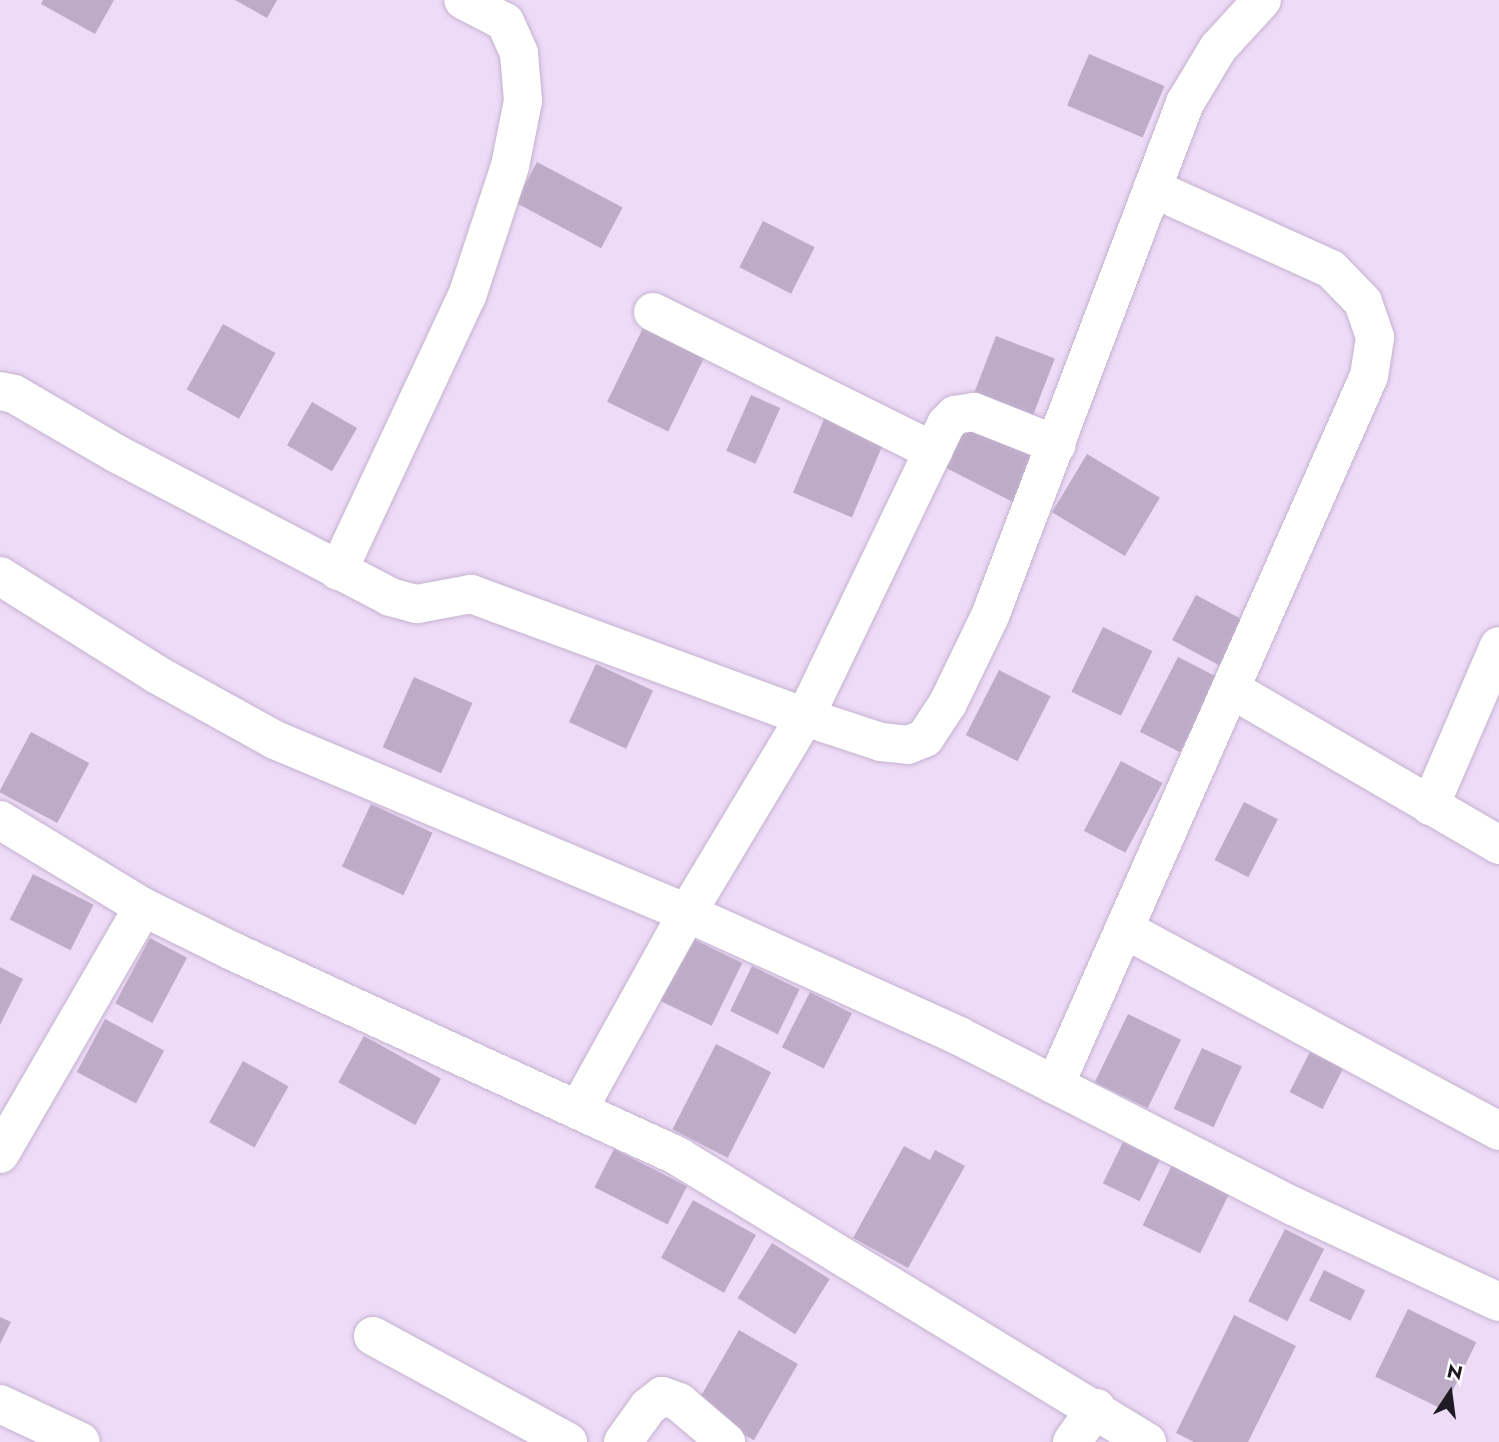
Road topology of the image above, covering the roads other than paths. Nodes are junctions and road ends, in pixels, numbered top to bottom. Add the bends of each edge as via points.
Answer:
1 (463, 0) edge
2 (1262, 0) edge
3 (1152, 188) junction
4 (653, 312) dead end
5 (0, 391) edge
6 (1057, 445) junction
7 (933, 451) junction
8 (338, 571) junction
9 (0, 576) edge
10 (1499, 646) edge
11 (1230, 689) junction
12 (806, 718) junction
13 (1430, 806) junction
14 (0, 820) edge
15 (1499, 845) edge
16 (143, 907) junction
17 (687, 913) junction
18 (1124, 929) junction
19 (1055, 1085) junction
20 (578, 1110) junction
21 (1499, 1131) edge
22 (0, 1154) edge
23 (1499, 1302) edge
24 (373, 1336) dead end
25 (0, 1404) edge
26 (1096, 1408) junction
27 (81, 1442) edge
28 (568, 1442) edge
29 (623, 1442) edge
30 (726, 1442) edge
31 (1072, 1442) edge
32 (1147, 1442) edge

1 - 8 street via 505,22 519,53 523,101 510,166 467,296
2 - 3 street via 1218,48 1185,103
3 - 6 street
3 - 11 street via 1331,270 1363,302 1375,337 1369,376
4 - 7 street
5 - 8 street via 14,394
6 - 7 street via 963,412 946,424
6 - 12 street via 990,616 925,738 908,745 881,742
7 - 12 street
8 - 12 street via 390,597 417,604 471,594
9 - 17 street via 156,674 275,740
10 - 13 street
11 - 13 street
11 - 18 street
12 - 17 street
13 - 15 street
14 - 16 street
16 - 20 street
16 - 22 street
17 - 19 street via 959,1036
17 - 20 street
18 - 19 street
18 - 21 street
19 - 23 street via 1293,1206
20 - 26 street via 679,1157
24 - 28 street
25 - 27 street
26 - 31 street
26 - 32 street
29 - 30 street via 648,1407 662,1396 679,1402

